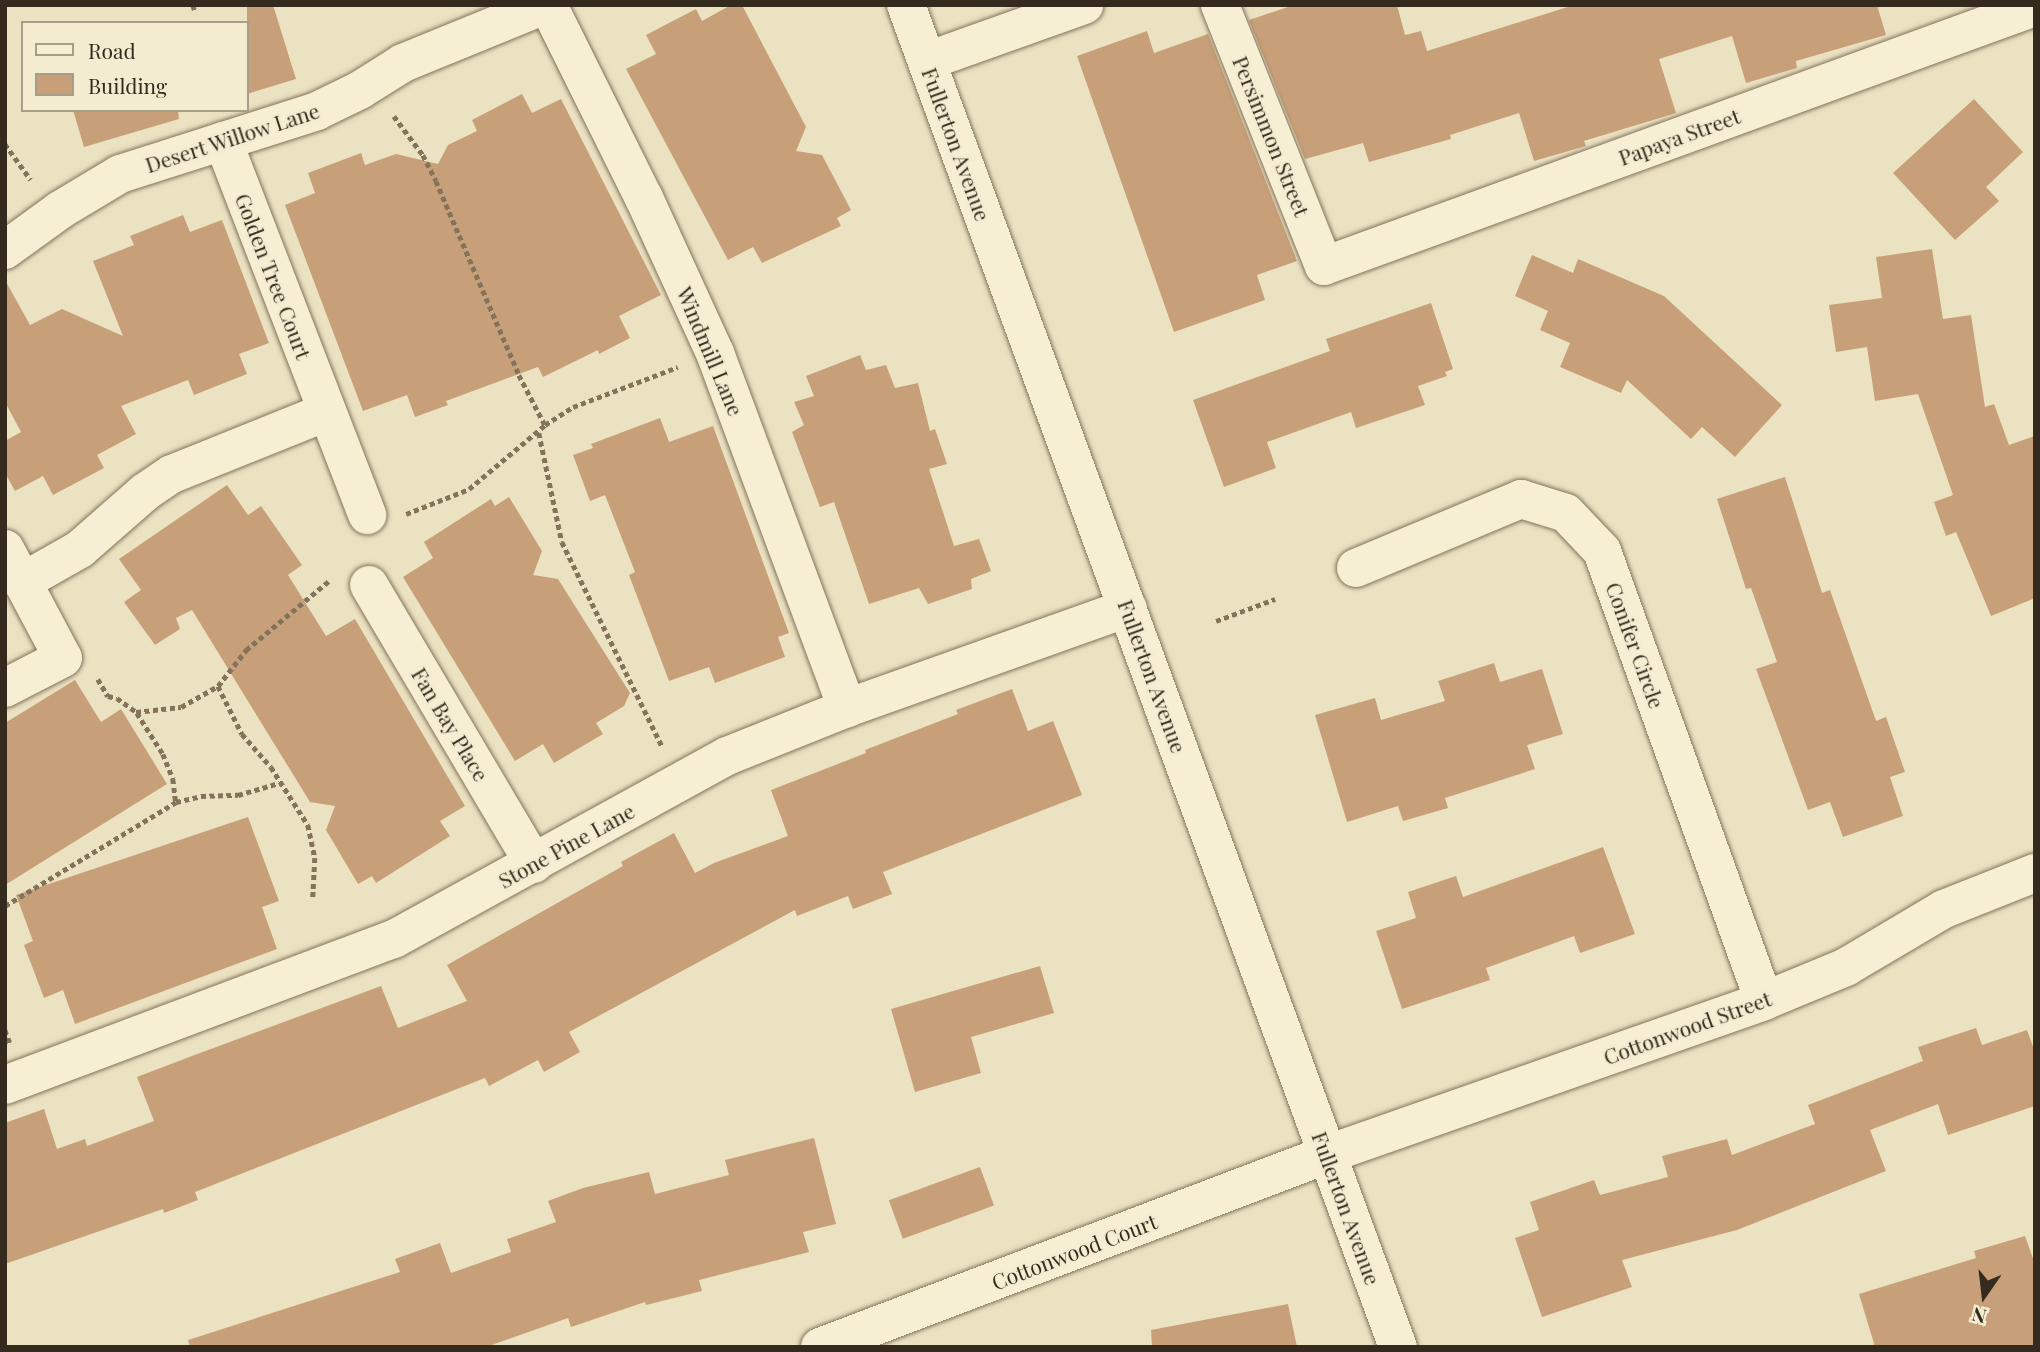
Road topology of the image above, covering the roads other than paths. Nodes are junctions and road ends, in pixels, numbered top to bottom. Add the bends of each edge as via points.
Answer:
1 (546, 5) edge
2 (906, 5) edge
3 (1084, 5) edge
4 (1220, 5) edge
5 (2035, 7) edge
6 (927, 61) junction
7 (223, 141) junction
8 (5, 250) edge
9 (1324, 266) joint
10 (326, 412) junction
11 (367, 515) dead end
12 (14, 566) edge
13 (1356, 568) dead end
14 (369, 585) dead end
15 (1128, 608) junction
16 (5, 688) edge
17 (847, 708) junction
18 (534, 864) junction
19 (2035, 873) edge
20 (1764, 1001) junction
21 (5, 1085) edge
22 (1328, 1154) junction
23 (820, 1347) edge
24 (1398, 1347) edge

1 - 7 street, Desert Willow Lane via 403,62 317,111
1 - 17 street, Windmill Lane via 645,198 715,353
2 - 6 street, Fullerton Avenue
3 - 6 street
4 - 9 street, Persimmon Street
5 - 9 street, Papaya Street
6 - 15 street, Fullerton Avenue
7 - 8 street, Desert Willow Lane via 120,174
7 - 10 street, Golden Tree Court
10 - 11 street, Golden Tree Court
10 - 12 street via 172,474 80,549
12 - 16 street via 63,658
13 - 20 street, Conifer Circle via 1521,499 1566,513 1602,551
14 - 18 street, Fan Bay Place
15 - 17 street, Stone Pine Lane
15 - 22 street, Fullerton Avenue
17 - 18 street, Stone Pine Lane via 727,756
18 - 21 street, Stone Pine Lane via 394,939
19 - 20 street, Cottonwood Street via 1944,909 1846,967
20 - 22 street, Cottonwood Street
22 - 23 street, Cottonwood Court
22 - 24 street, Fullerton Avenue

